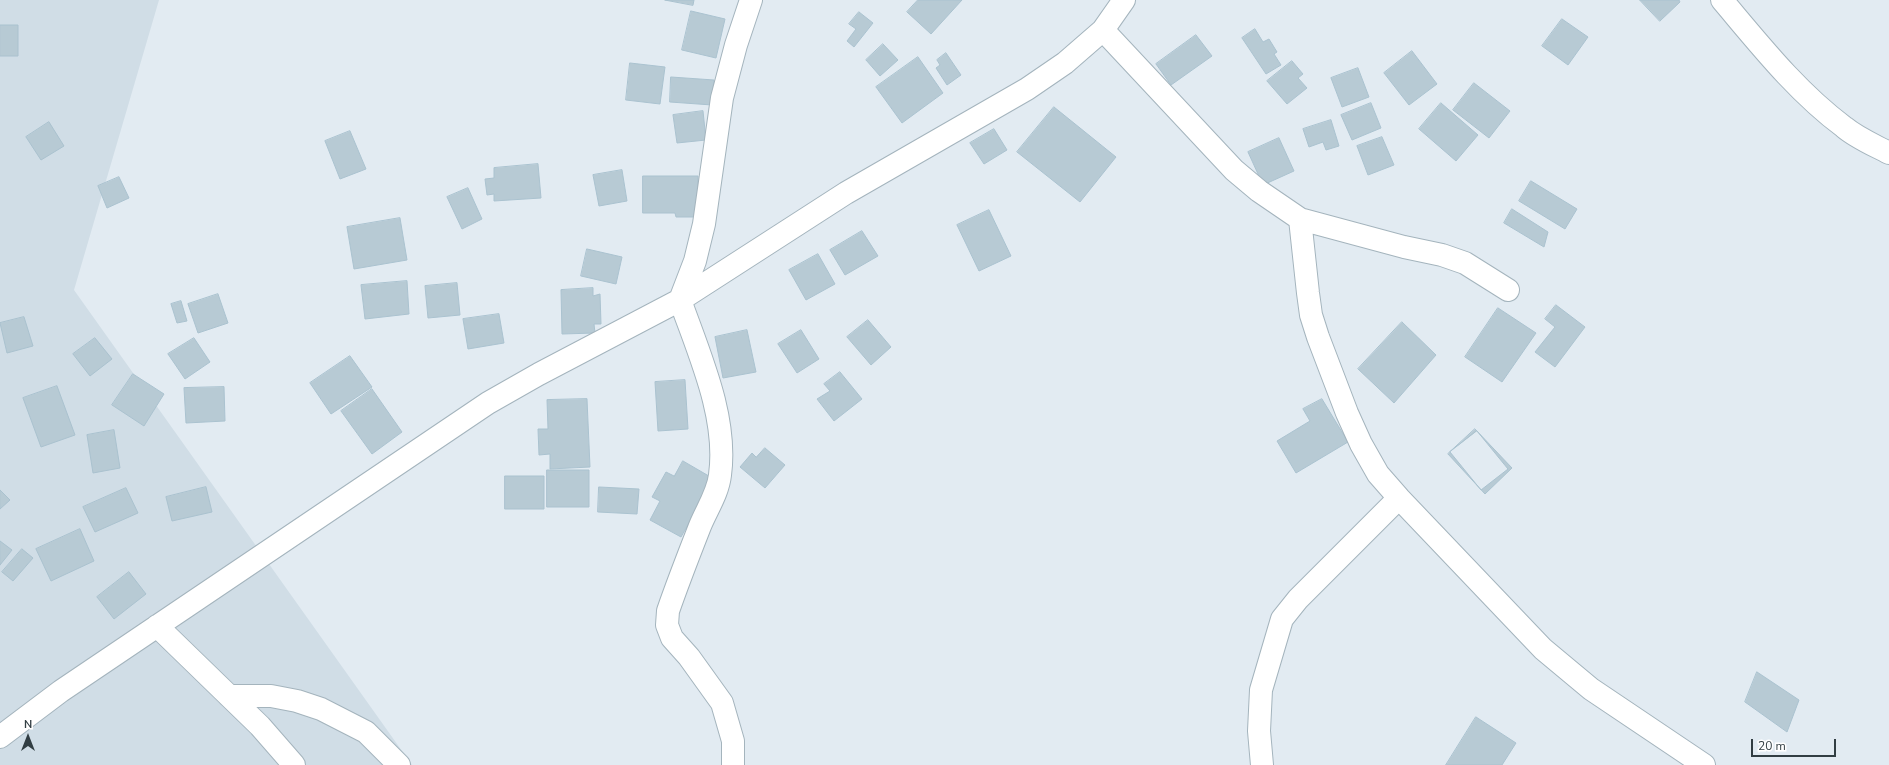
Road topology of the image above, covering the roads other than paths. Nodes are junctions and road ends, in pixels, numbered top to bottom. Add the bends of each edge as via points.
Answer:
1 (751, 0) edge
2 (1124, 0) edge
3 (1722, 0) edge
4 (1103, 30) junction
5 (1889, 153) edge
6 (1300, 219) junction
7 (1508, 290) dead end
8 (680, 300) junction
9 (1398, 498) junction
10 (157, 626) junction
11 (229, 696) junction
12 (0, 736) edge
13 (294, 765) edge
14 (399, 765) edge
15 (733, 765) edge
16 (1262, 765) edge
17 (1704, 765) edge

1 - 8 street via 722,98 709,194 696,261
2 - 4 street
3 - 5 street via 1784,72 1823,110 1845,128
4 - 6 street via 1234,170
4 - 8 street via 1065,63 1027,89 846,193
6 - 7 street via 1404,248 1442,255 1465,263
6 - 9 street via 1308,293 1318,337 1361,444 1378,474
8 - 10 street via 488,403
8 - 15 street via 713,394 721,463 714,496 700,524 668,610 667,625 672,638 722,703 733,741
9 - 16 street via 1298,599 1282,619 1261,690 1259,731
9 - 17 street via 1543,649 1592,689
10 - 11 street
10 - 12 street
11 - 13 street
11 - 14 street via 271,696 321,709 366,732

